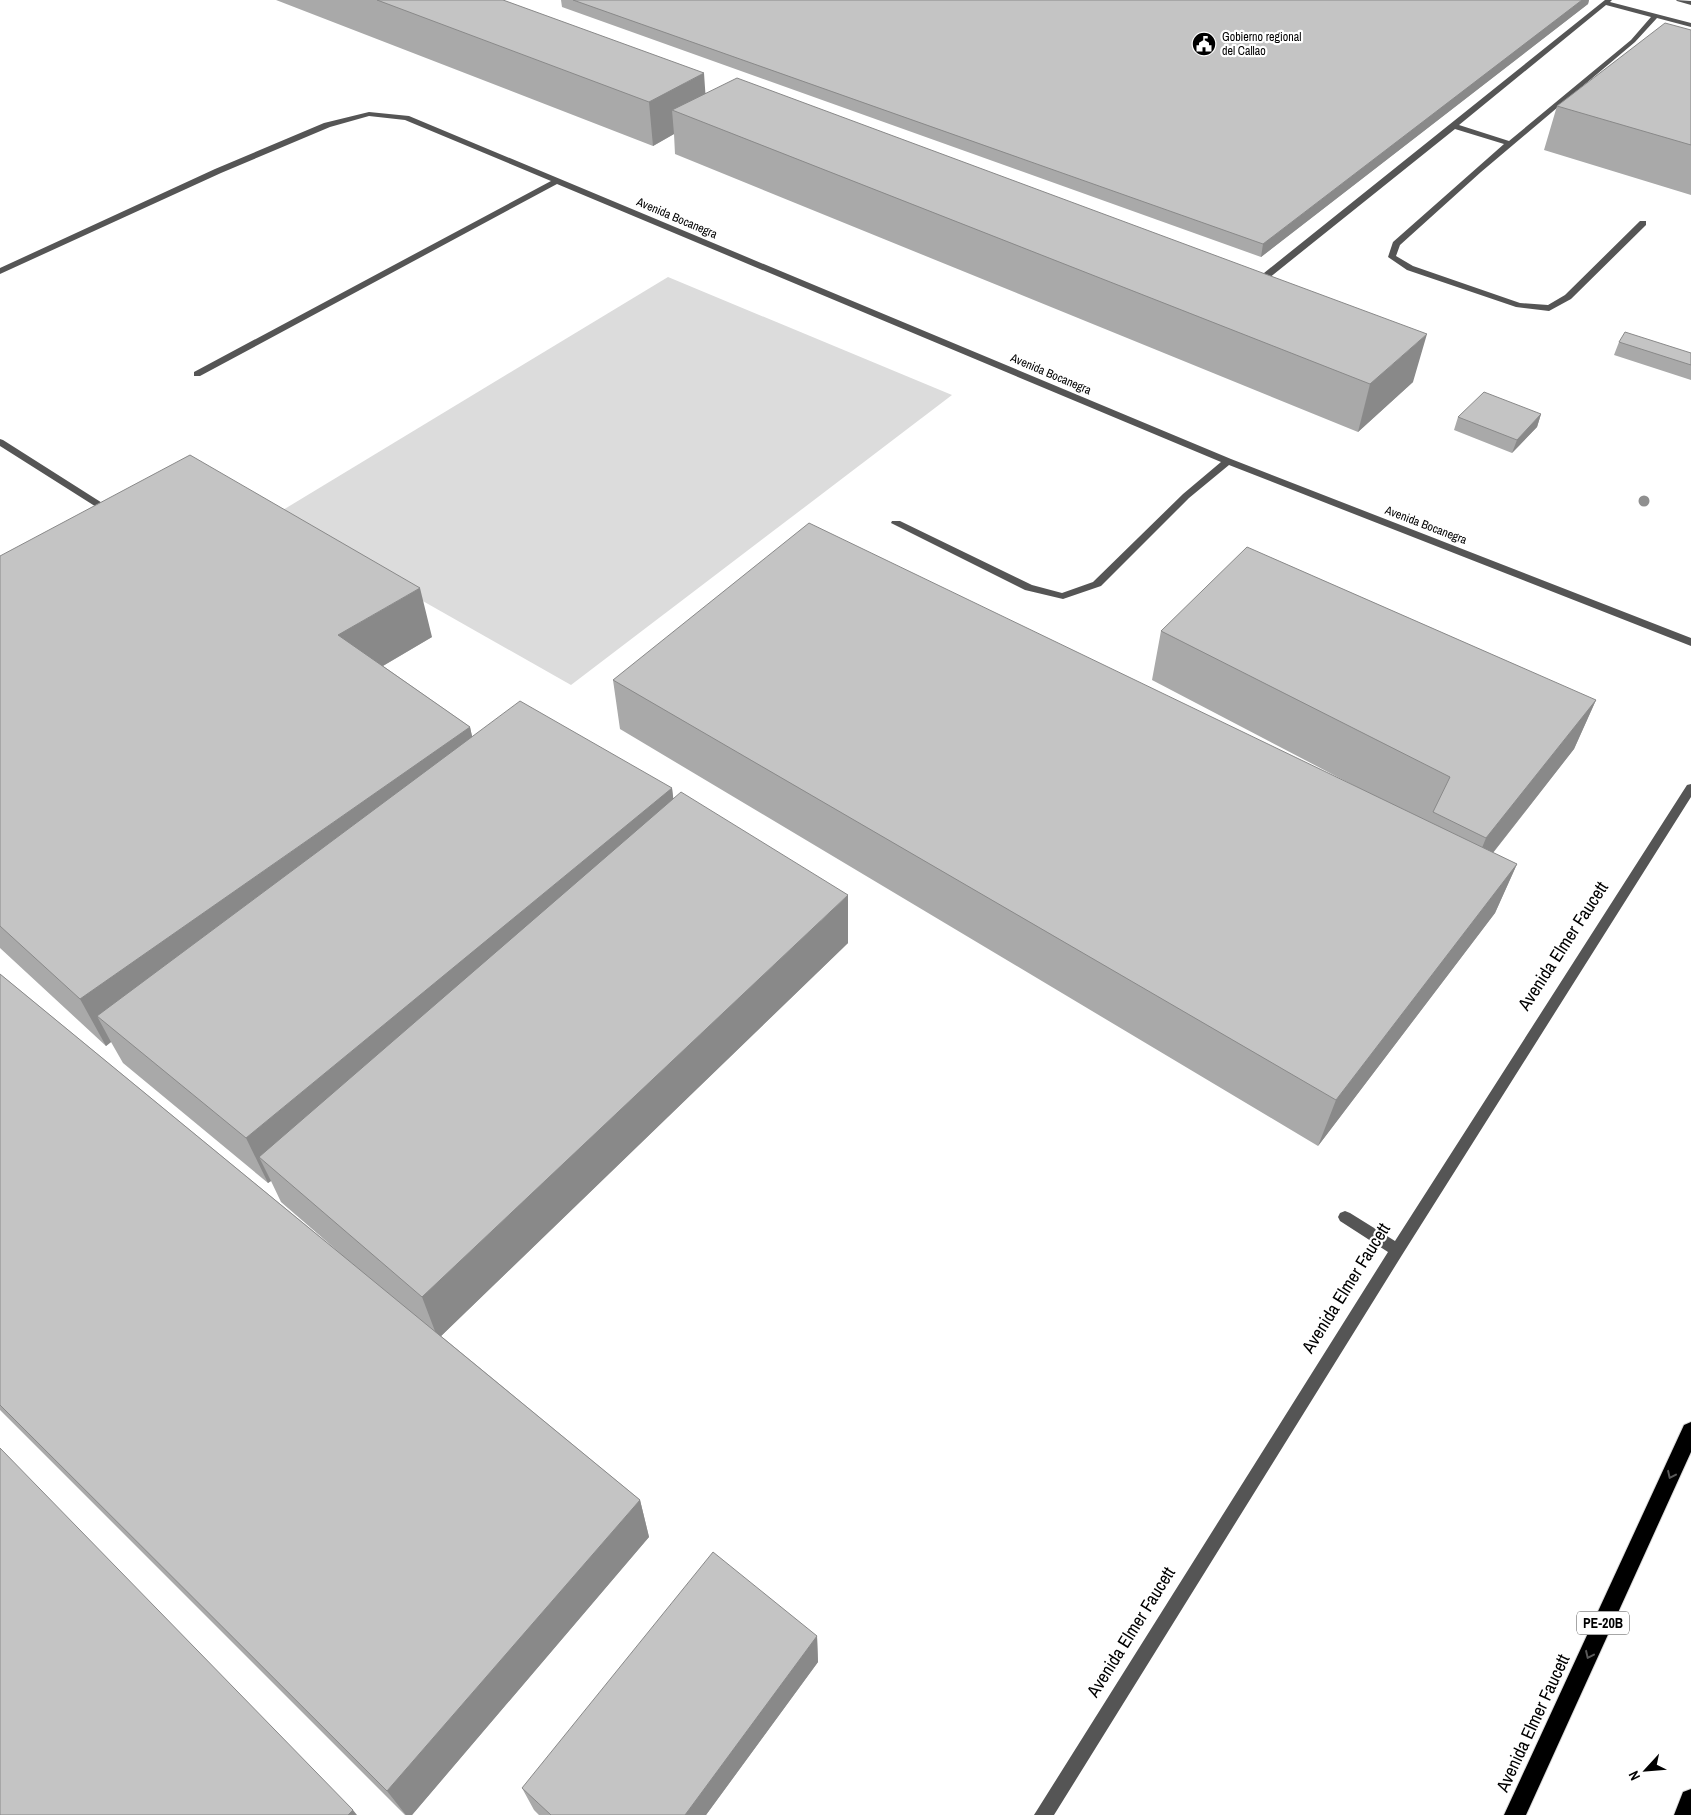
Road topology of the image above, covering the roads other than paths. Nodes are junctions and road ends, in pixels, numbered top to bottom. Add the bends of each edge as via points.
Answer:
1 (1679, 0) edge
2 (1607, 2) edge
3 (1691, 3) edge
4 (1656, 16) junction
5 (1691, 25) edge
6 (1454, 126) junction
7 (1511, 144) junction
8 (557, 181) junction
9 (1643, 223) dead end
10 (0, 271) edge
11 (1241, 276) edge
12 (197, 374) dead end
13 (0, 442) edge
14 (1228, 461) junction
15 (118, 517) edge
16 (896, 524) dead end
17 (1691, 642) edge
18 (1691, 788) edge
19 (1345, 1217) dead end
20 (1397, 1250) junction
21 (1691, 1431) edge
22 (1691, 1800) edge
23 (1043, 1815) edge
24 (1515, 1815) edge
25 (1685, 1815) edge

1 - 3 lane
2 - 4 lane
2 - 6 lane
4 - 5 lane
4 - 7 lane via 1633,41
6 - 7 lane
6 - 11 lane via 1266,276
7 - 9 lane via 1396,244 1392,257 1410,268 1519,305 1549,308 1568,297
8 - 10 lane, Avenida Bocanegra via 406,118 369,114 327,125 218,171
8 - 12 lane
8 - 14 lane, Avenida Bocanegra
13 - 15 lane
14 - 16 lane via 1186,496 1097,584 1063,596 1029,588
14 - 17 lane, Avenida Bocanegra
18 - 20 lane, Avenida Elmer Faucett
19 - 20 lane
20 - 23 lane, Avenida Elmer Faucett
21 -> 24 highway, Avenida Elmer Faucett / PE-20B
22 - 25 highway

